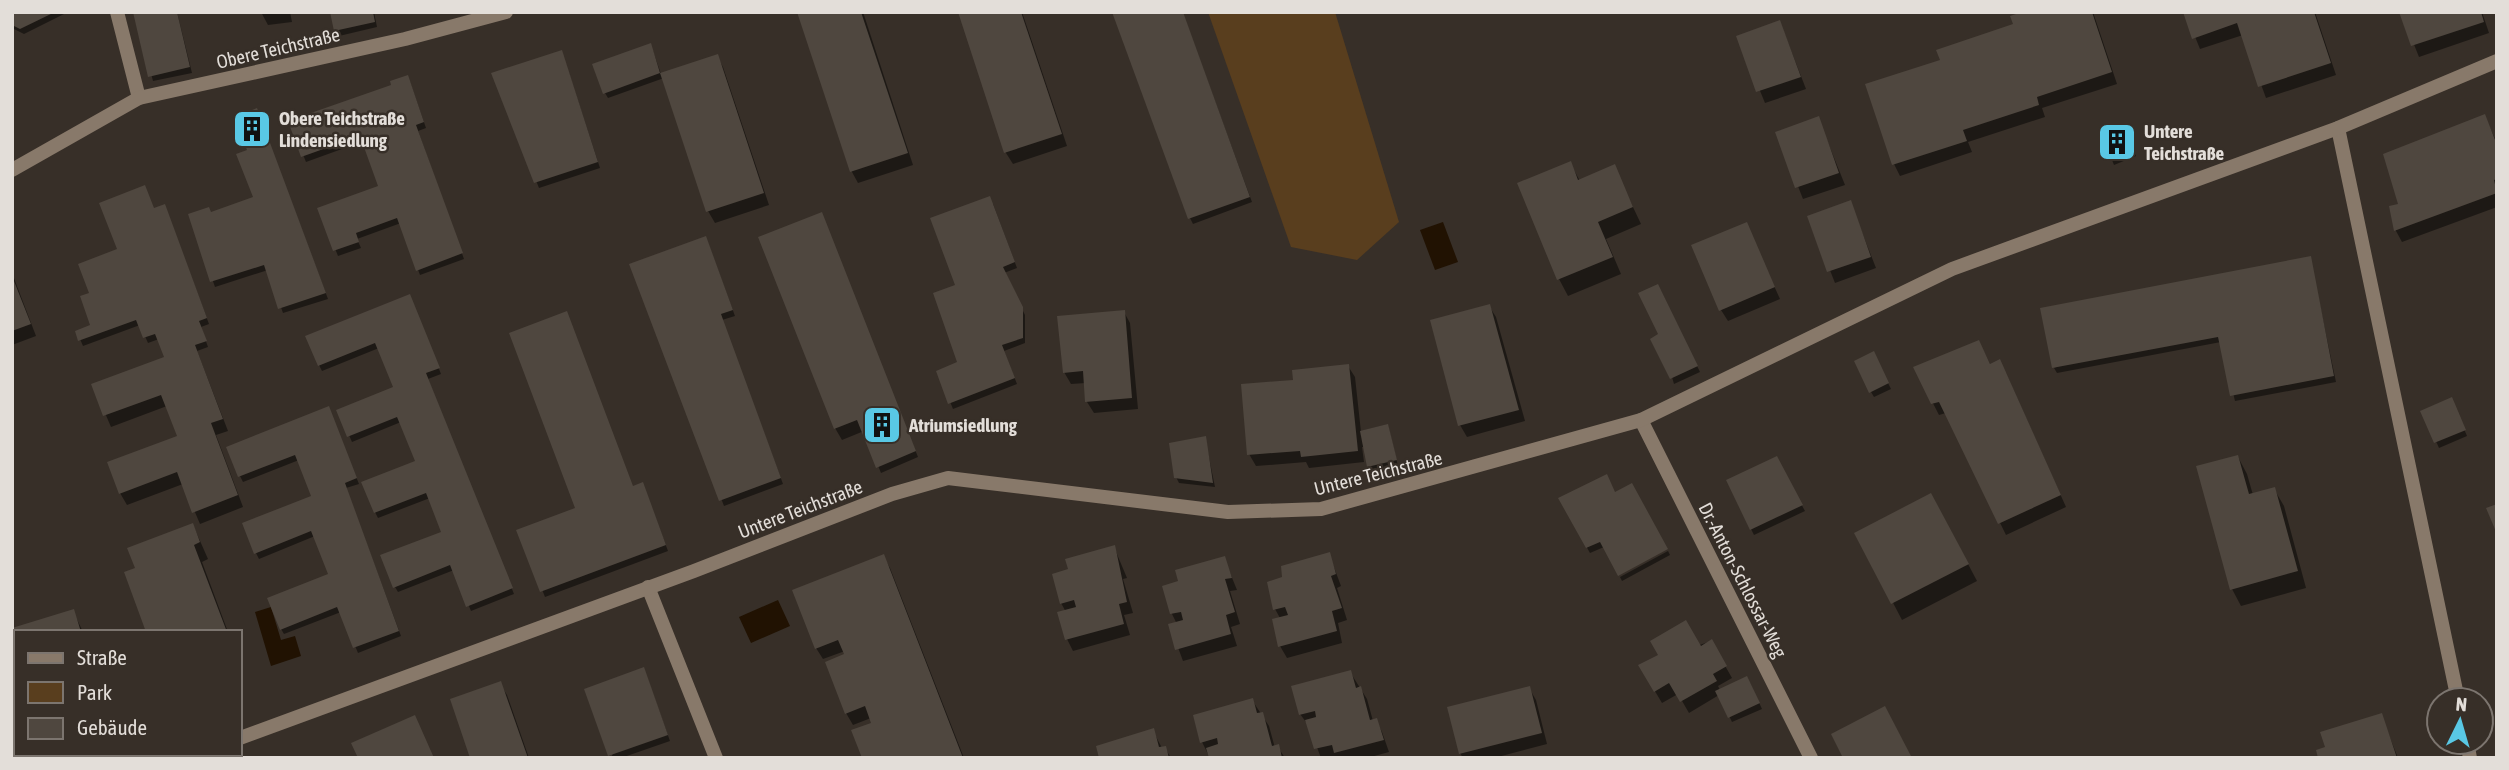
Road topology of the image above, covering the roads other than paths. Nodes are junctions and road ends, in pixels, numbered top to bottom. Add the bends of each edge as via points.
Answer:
1 (117, 12) edge
2 (506, 12) edge
3 (2497, 61) edge
4 (139, 98) junction
5 (2338, 128) junction
6 (12, 170) edge
7 (1641, 420) junction
8 (648, 587) junction
9 (2455, 686) edge
10 (242, 737) edge
11 (716, 758) edge
12 (1811, 758) edge

1 - 4 street
2 - 4 street, Obere Teichstraße
3 - 5 street, Untere Teichstraße
4 - 6 street, Obere Teichstraße
5 - 7 street, Untere Teichstraße via 1952,269
5 - 9 street
7 - 8 street, Untere Teichstraße via 1321,509 1228,512 948,478 892,494
7 - 12 street, Dr.-Anton-Schlossar-Weg
8 - 10 street, Untere Teichstraße
8 - 11 street

